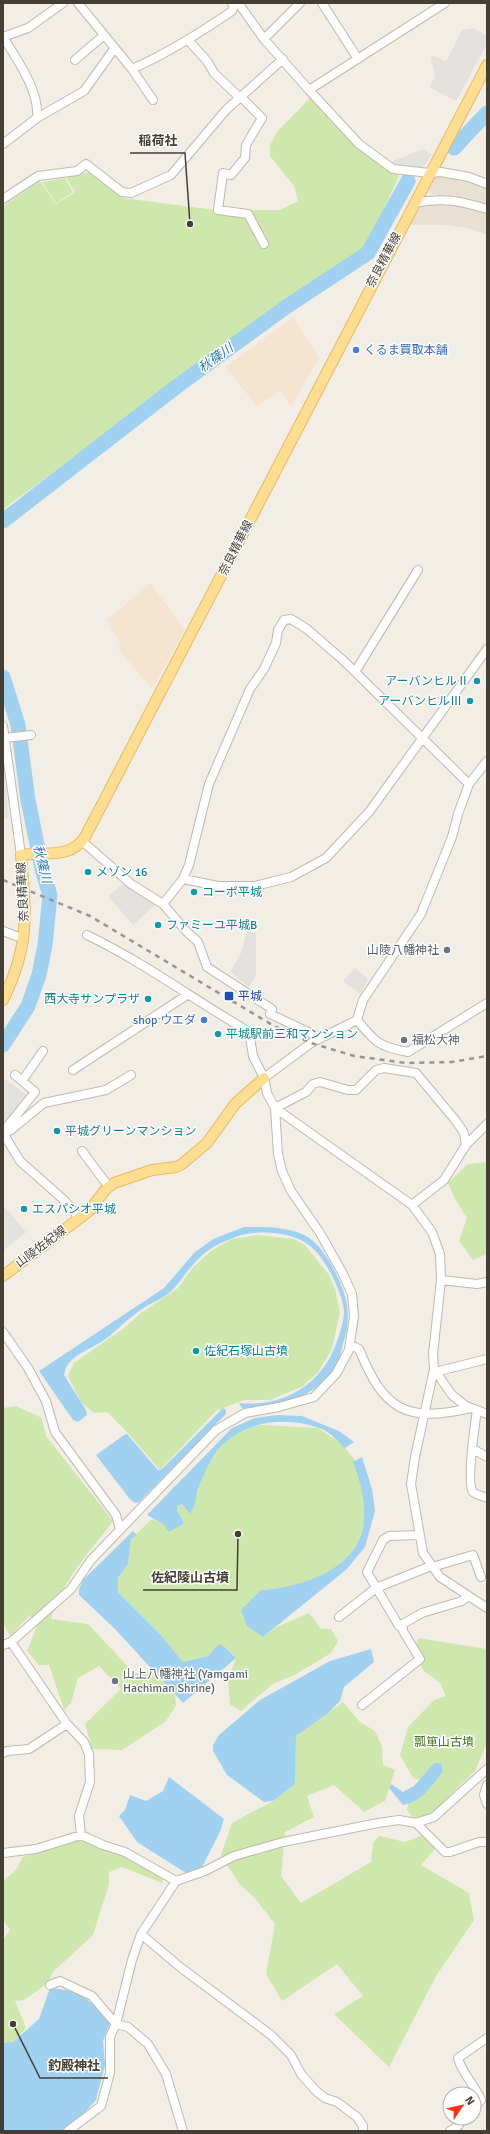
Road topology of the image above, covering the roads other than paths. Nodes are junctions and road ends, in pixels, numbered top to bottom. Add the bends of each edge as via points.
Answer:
1 (63, 3) edge
2 (78, 3) edge
3 (300, 3) edge
4 (322, 3) edge
5 (445, 3) edge
6 (237, 4) edge
7 (103, 36) junction
8 (3, 37) edge
9 (264, 39) junction
10 (188, 40) junction
11 (114, 49) junction
12 (283, 59) junction
13 (358, 59) junction
14 (75, 60) dead end
15 (487, 65) edge
16 (132, 69) junction
17 (309, 90) junction
18 (240, 97) junction
19 (153, 100) dead end
20 (37, 118) junction
21 (3, 144) edge
22 (430, 173) junction
23 (487, 184) edge
24 (3, 199) edge
25 (414, 203) junction
26 (487, 209) edge
27 (264, 244) dead end
28 (418, 570) dead end
29 (487, 649) edge
30 (355, 672) junction
31 (3, 726) edge
32 (31, 735) dead end
33 (5, 738) junction
34 (423, 738) junction
35 (487, 761) edge
36 (469, 784) junction
37 (82, 841) junction
38 (24, 855) junction
39 (183, 879) junction
40 (163, 904) junction
41 (3, 931) edge
42 (87, 935) dead end
43 (24, 939) junction
44 (187, 995) junction
45 (3, 1000) edge
46 (487, 1003) edge
47 (357, 1020) junction
48 (321, 1038) junction
49 (43, 1051) dead end
50 (73, 1070) dead end
51 (131, 1075) dead end
52 (264, 1078) junction
53 (275, 1108) junction
54 (487, 1124) edge
55 (3, 1133) edge
56 (466, 1145) junction
57 (82, 1151) dead end
58 (109, 1187) junction
59 (412, 1205) junction
60 (80, 1219) junction
61 (3, 1276) edge
62 (441, 1280) junction
63 (487, 1282) edge
64 (3, 1332) edge
65 (350, 1345) junction
66 (487, 1359) edge
67 (435, 1371) junction
68 (474, 1409) junction
69 (425, 1413) junction
70 (487, 1414) edge
71 (473, 1449) junction
72 (487, 1457) edge
73 (487, 1498) edge
74 (120, 1528) junction
75 (420, 1535) junction
76 (431, 1566) junction
77 (481, 1577) dead end
78 (376, 1588) junction
79 (468, 1596) junction
80 (487, 1608) edge
81 (339, 1617) dead end
82 (404, 1624) junction
83 (7, 1644) edge
84 (362, 1704) dead end
85 (67, 1724) junction
86 (3, 1753) edge
87 (487, 1768) edge
88 (487, 1785) edge
89 (487, 1804) edge
90 (416, 1823) junction
91 (81, 1835) junction
92 (487, 1842) edge
93 (3, 1853) edge
94 (176, 1881) junction
95 (141, 1934) junction
96 (50, 1985) dead end
97 (116, 2024) junction
98 (487, 2038) edge
99 (475, 2086) edge
100 (71, 2130) edge
101 (183, 2131) edge
102 (363, 2131) edge

1 - 8 street via 28,28
2 - 7 street via 91,16
3 - 9 street
4 - 13 street
5 - 13 street
6 - 9 street
6 - 10 street via 232,11
7 - 11 street
7 - 14 street
8 - 20 street via 23,69 38,107
9 - 12 street
10 - 16 street via 164,55
10 - 18 street via 214,72
11 - 16 street
11 - 20 street via 84,91
12 - 17 street
12 - 18 street
13 - 17 street
15 - 22 main road, 奈良精華線
16 - 19 street
17 - 22 street via 359,144 393,169
18 - 24 street via 226,110 172,175 131,193 122,192 86,164 77,171 38,176
18 - 27 street via 262,118 246,145 244,158 231,175 223,173 218,210 248,214
20 - 21 street
22 - 23 street via 469,176
22 - 25 main road, 奈良精華線
25 - 26 street via 432,199 464,202
25 - 37 main road, 奈良精華線
28 - 30 street
29 - 34 street
30 - 34 street
30 - 39 street via 307,629 290,619 284,620 278,630 276,643 264,669 250,689 209,784 189,865
31 - 33 street
32 - 33 street
33 - 38 street
34 - 36 street
34 - 39 street via 369,812 326,858 291,877 255,886 218,886
35 - 36 street
36 - 47 street via 452,837 421,914 363,1000
37 - 38 main road, 奈良精華線 via 62,853
37 - 40 street via 132,884
38 - 43 main road, 奈良精華線
39 - 40 street
40 - 48 street via 198,942 207,967 272,1009 270,1014
41 - 43 street
42 - 44 street via 123,952
43 - 45 main road, 奈良精華線 via 15,974
44 - 50 street
44 - 52 street via 246,1030 250,1037 253,1056
46 - 47 street via 408,1052 382,1046
47 - 48 street
48 - 52 street
49 - 55 street via 19,1078 35,1092
51 - 55 street via 106,1090 44,1103 11,1130
52 - 53 street via 267,1093
52 - 58 main road, 山陵佐紀線 via 235,1104 207,1143 182,1164 152,1170
53 - 56 street via 320,1082 356,1090 376,1070 405,1070 416,1073 439,1098 464,1133
53 - 59 street
53 - 65 street via 278,1154 282,1171 291,1191 344,1274 352,1294 354,1316
54 - 56 street
55 - 60 street via 20,1161 65,1201
56 - 59 street via 444,1180
57 - 58 street
58 - 60 main road, 山陵佐紀線
59 - 62 street via 432,1232 440,1254
60 - 61 main road, 山陵佐紀線
62 - 63 street via 477,1284
62 - 67 street via 433,1354
64 - 74 street via 28,1368 46,1401 55,1432 116,1515
65 - 69 street via 358,1349 379,1390 393,1404 412,1413
65 - 74 street via 336,1374 314,1397 245,1413 216,1430
66 - 67 street
67 - 68 street via 452,1395
67 - 69 street
68 - 69 street
68 - 70 street
68 - 71 street
69 - 75 street via 411,1484
71 - 72 street
71 - 73 street via 471,1490 474,1494
74 - 83 street via 91,1560 71,1589
75 - 76 street via 423,1553
75 - 78 street via 389,1536 383,1540 367,1572
76 - 77 street via 473,1554
76 - 78 street
76 - 79 street via 440,1577
78 - 81 street
78 - 82 street via 399,1626
79 - 80 street
79 - 82 street via 462,1601 422,1612
82 - 84 street via 403,1631 420,1659
83 - 85 street
85 - 86 street via 29,1749
85 - 91 street via 84,1742 88,1754 90,1782 79,1816
87 - 90 street via 442,1811 434,1817
88 - 89 street via 484,1795
90 - 92 street via 445,1852
90 - 94 street via 399,1820 283,1842 234,1856 205,1871
91 - 93 street via 36,1848
91 - 94 street via 125,1852
94 - 95 street
95 - 97 street
95 - 102 street via 271,2035 291,2055 301,2074 316,2091 325,2098 338,2102 357,2117
96 - 97 street via 60,1981 92,1996
97 - 100 street via 110,2037 110,2073 101,2106
97 - 101 street via 128,2027 148,2044 166,2074
98 - 99 street via 458,2058 460,2067

